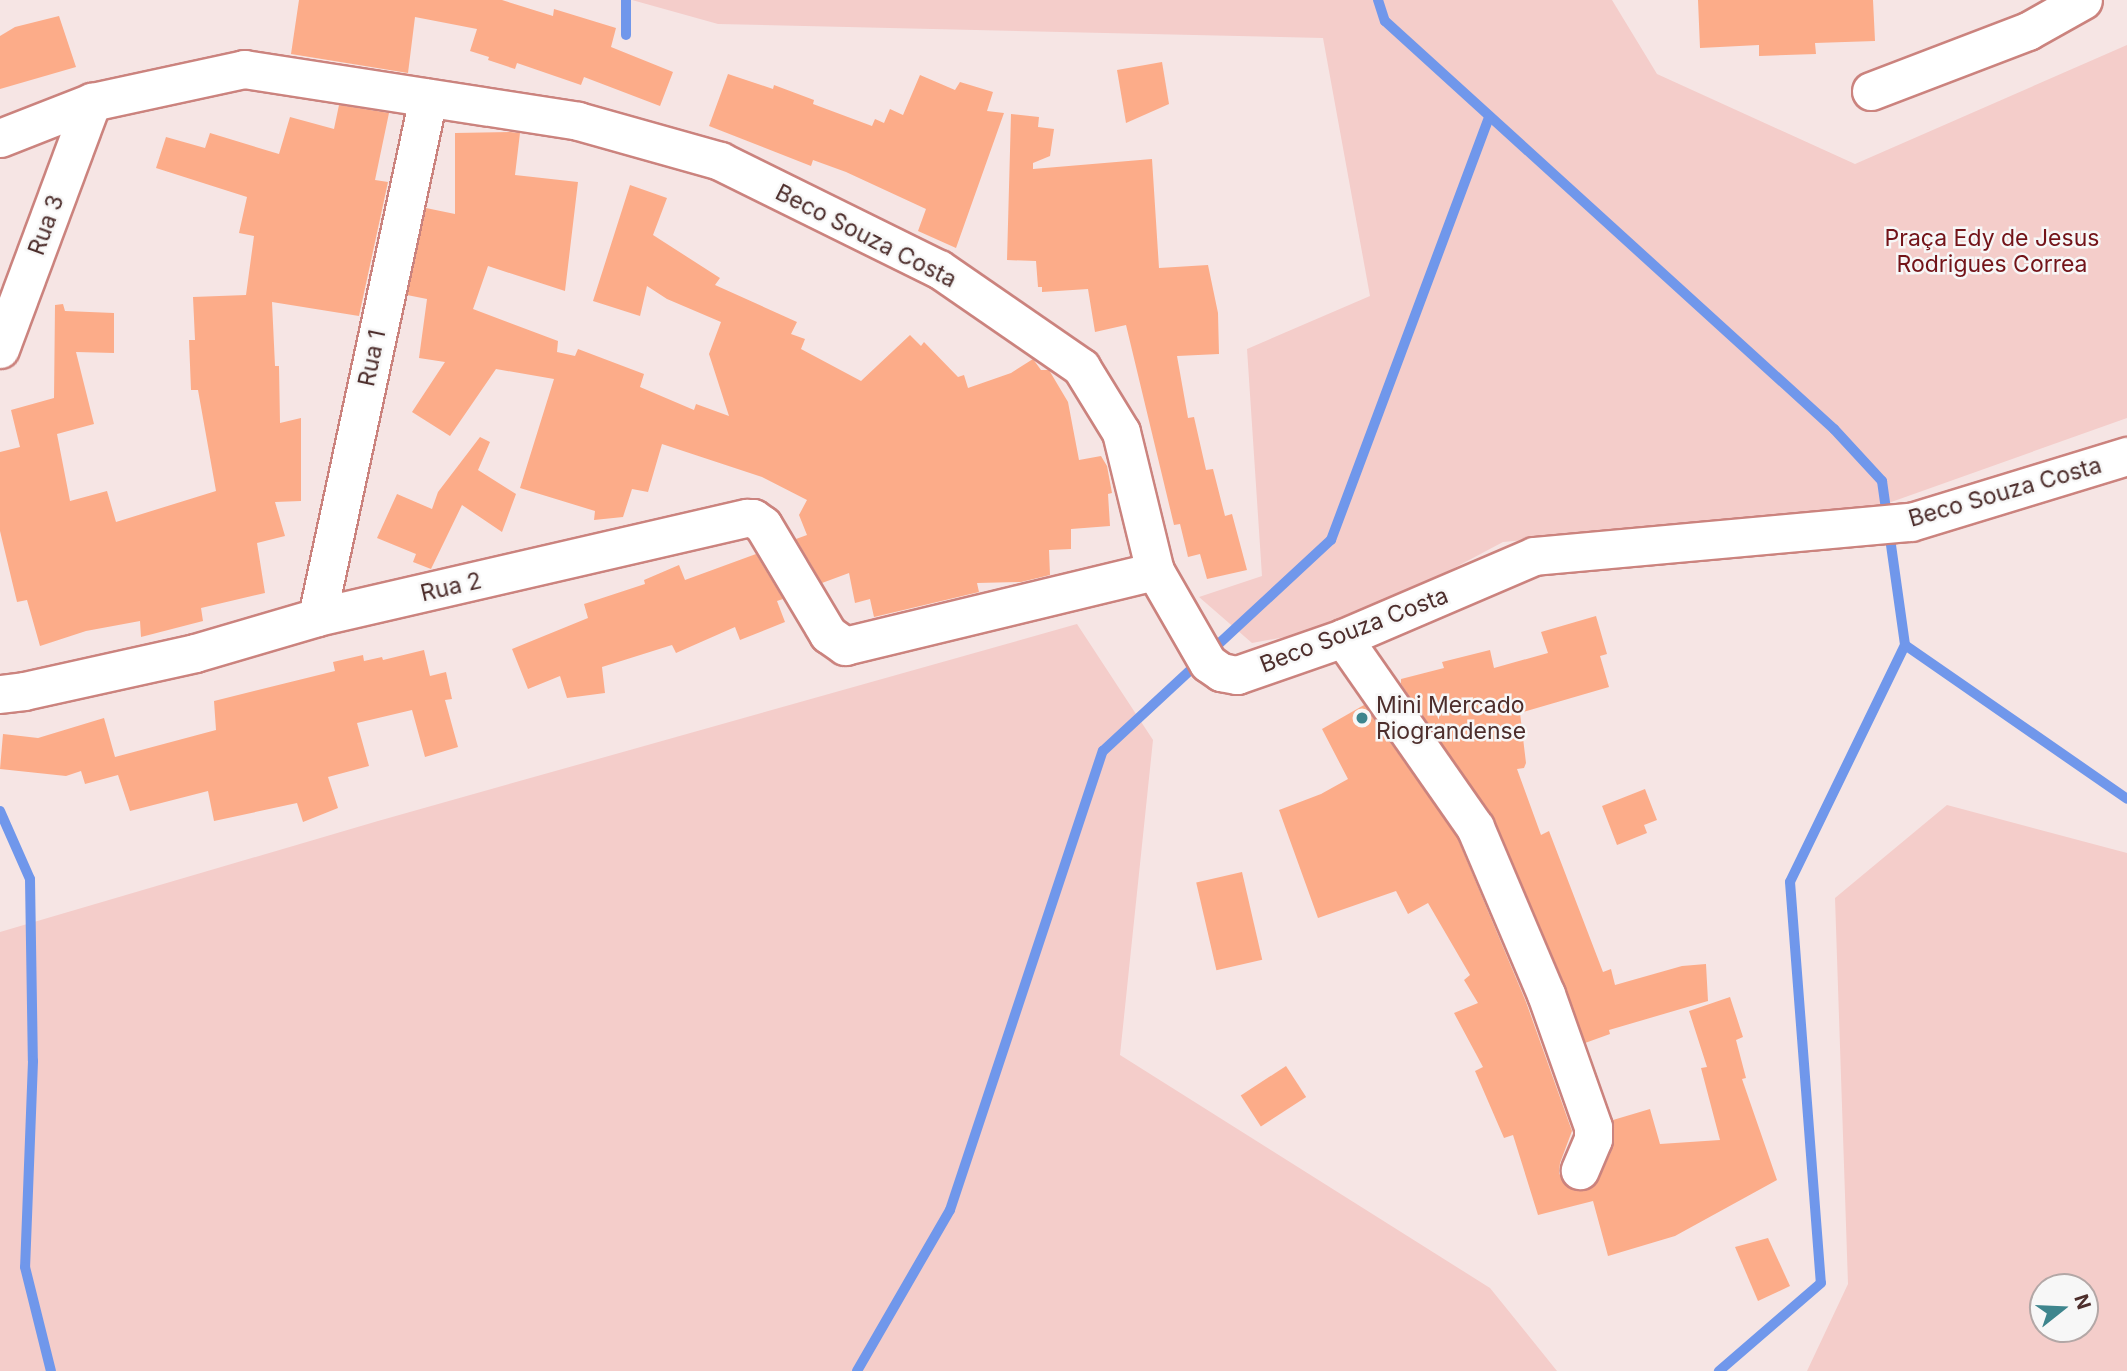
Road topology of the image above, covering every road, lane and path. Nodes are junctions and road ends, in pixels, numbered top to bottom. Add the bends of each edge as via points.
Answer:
1 (2083, 0) edge
2 (1871, 91) dead end
3 (428, 98) junction
4 (92, 102) junction
5 (0, 138) edge
6 (0, 349) edge
7 (2127, 456) edge
8 (1154, 571) junction
9 (317, 617) junction
10 (1343, 638) junction
11 (0, 694) edge
12 (1580, 1170) dead end

1 - 2 street via 2028,31
3 - 4 street, Beco Souza Costa via 244,69
3 - 8 street, Beco Souza Costa via 578,121 720,161 939,269 1081,367 1121,432
3 - 9 street, Rua 1
4 - 5 street, Beco Souza Costa
4 - 6 street, Rua 3
7 - 10 street, Beco Souza Costa via 1911,522 1534,556
8 - 9 street, Rua 2 via 851,646 838,644 828,634 772,537 753,518
8 - 10 street, Beco Souza Costa via 1208,663 1221,672 1237,674
9 - 11 street, Rua 2 via 195,653
10 - 12 street via 1475,828 1546,994 1593,1128

